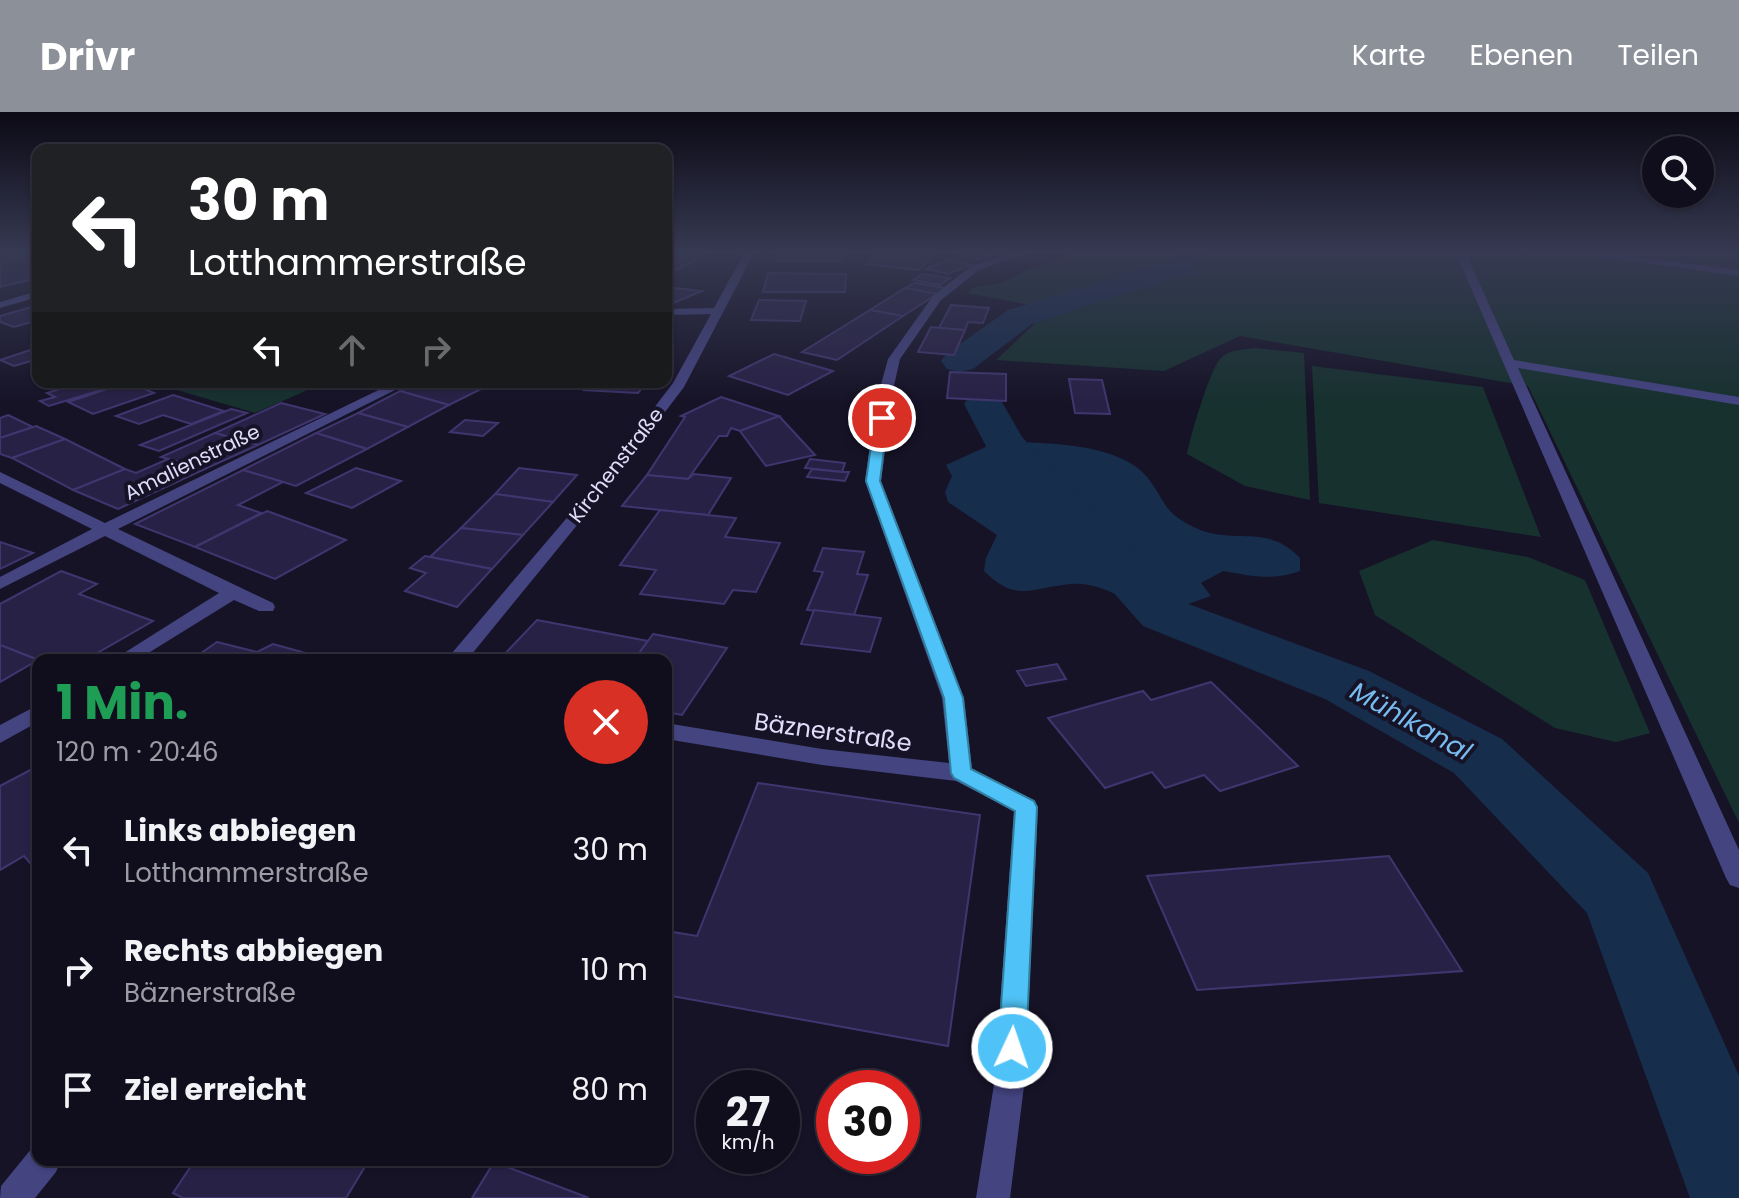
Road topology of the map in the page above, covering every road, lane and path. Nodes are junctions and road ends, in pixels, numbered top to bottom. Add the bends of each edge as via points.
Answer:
1 (722, 302) edge
2 (934, 302) edge
3 (1484, 302) edge
4 (717, 311) junction
5 (672, 312) edge
6 (1513, 363) junction
7 (393, 388) edge
8 (1739, 401) edge
9 (0, 477) edge
10 (103, 530) junction
11 (0, 584) edge
12 (233, 593) junction
13 (266, 607) dead end
14 (133, 654) edge
15 (461, 654) edge
16 (32, 716) edge
17 (672, 732) edge
18 (0, 735) edge
19 (961, 773) junction
20 (1739, 878) edge
21 (39, 1166) edge
22 (13, 1198) edge
23 (993, 1198) edge

1 - 4 street, Kirchenstraße
2 - 19 street via 894,359 873,481 953,698
3 - 6 street
4 - 5 street
4 - 15 street, Kirchenstraße via 679,384
6 - 8 street
6 - 20 street via 1518,386
7 - 10 street, Amalienstraße
9 - 10 street
10 - 11 street, Amalienstraße
10 - 12 street
12 - 13 street
12 - 14 street
16 - 18 street
17 - 19 street, Bäznerstraße
19 - 23 street via 1026,807 1010,1078
21 - 22 street

